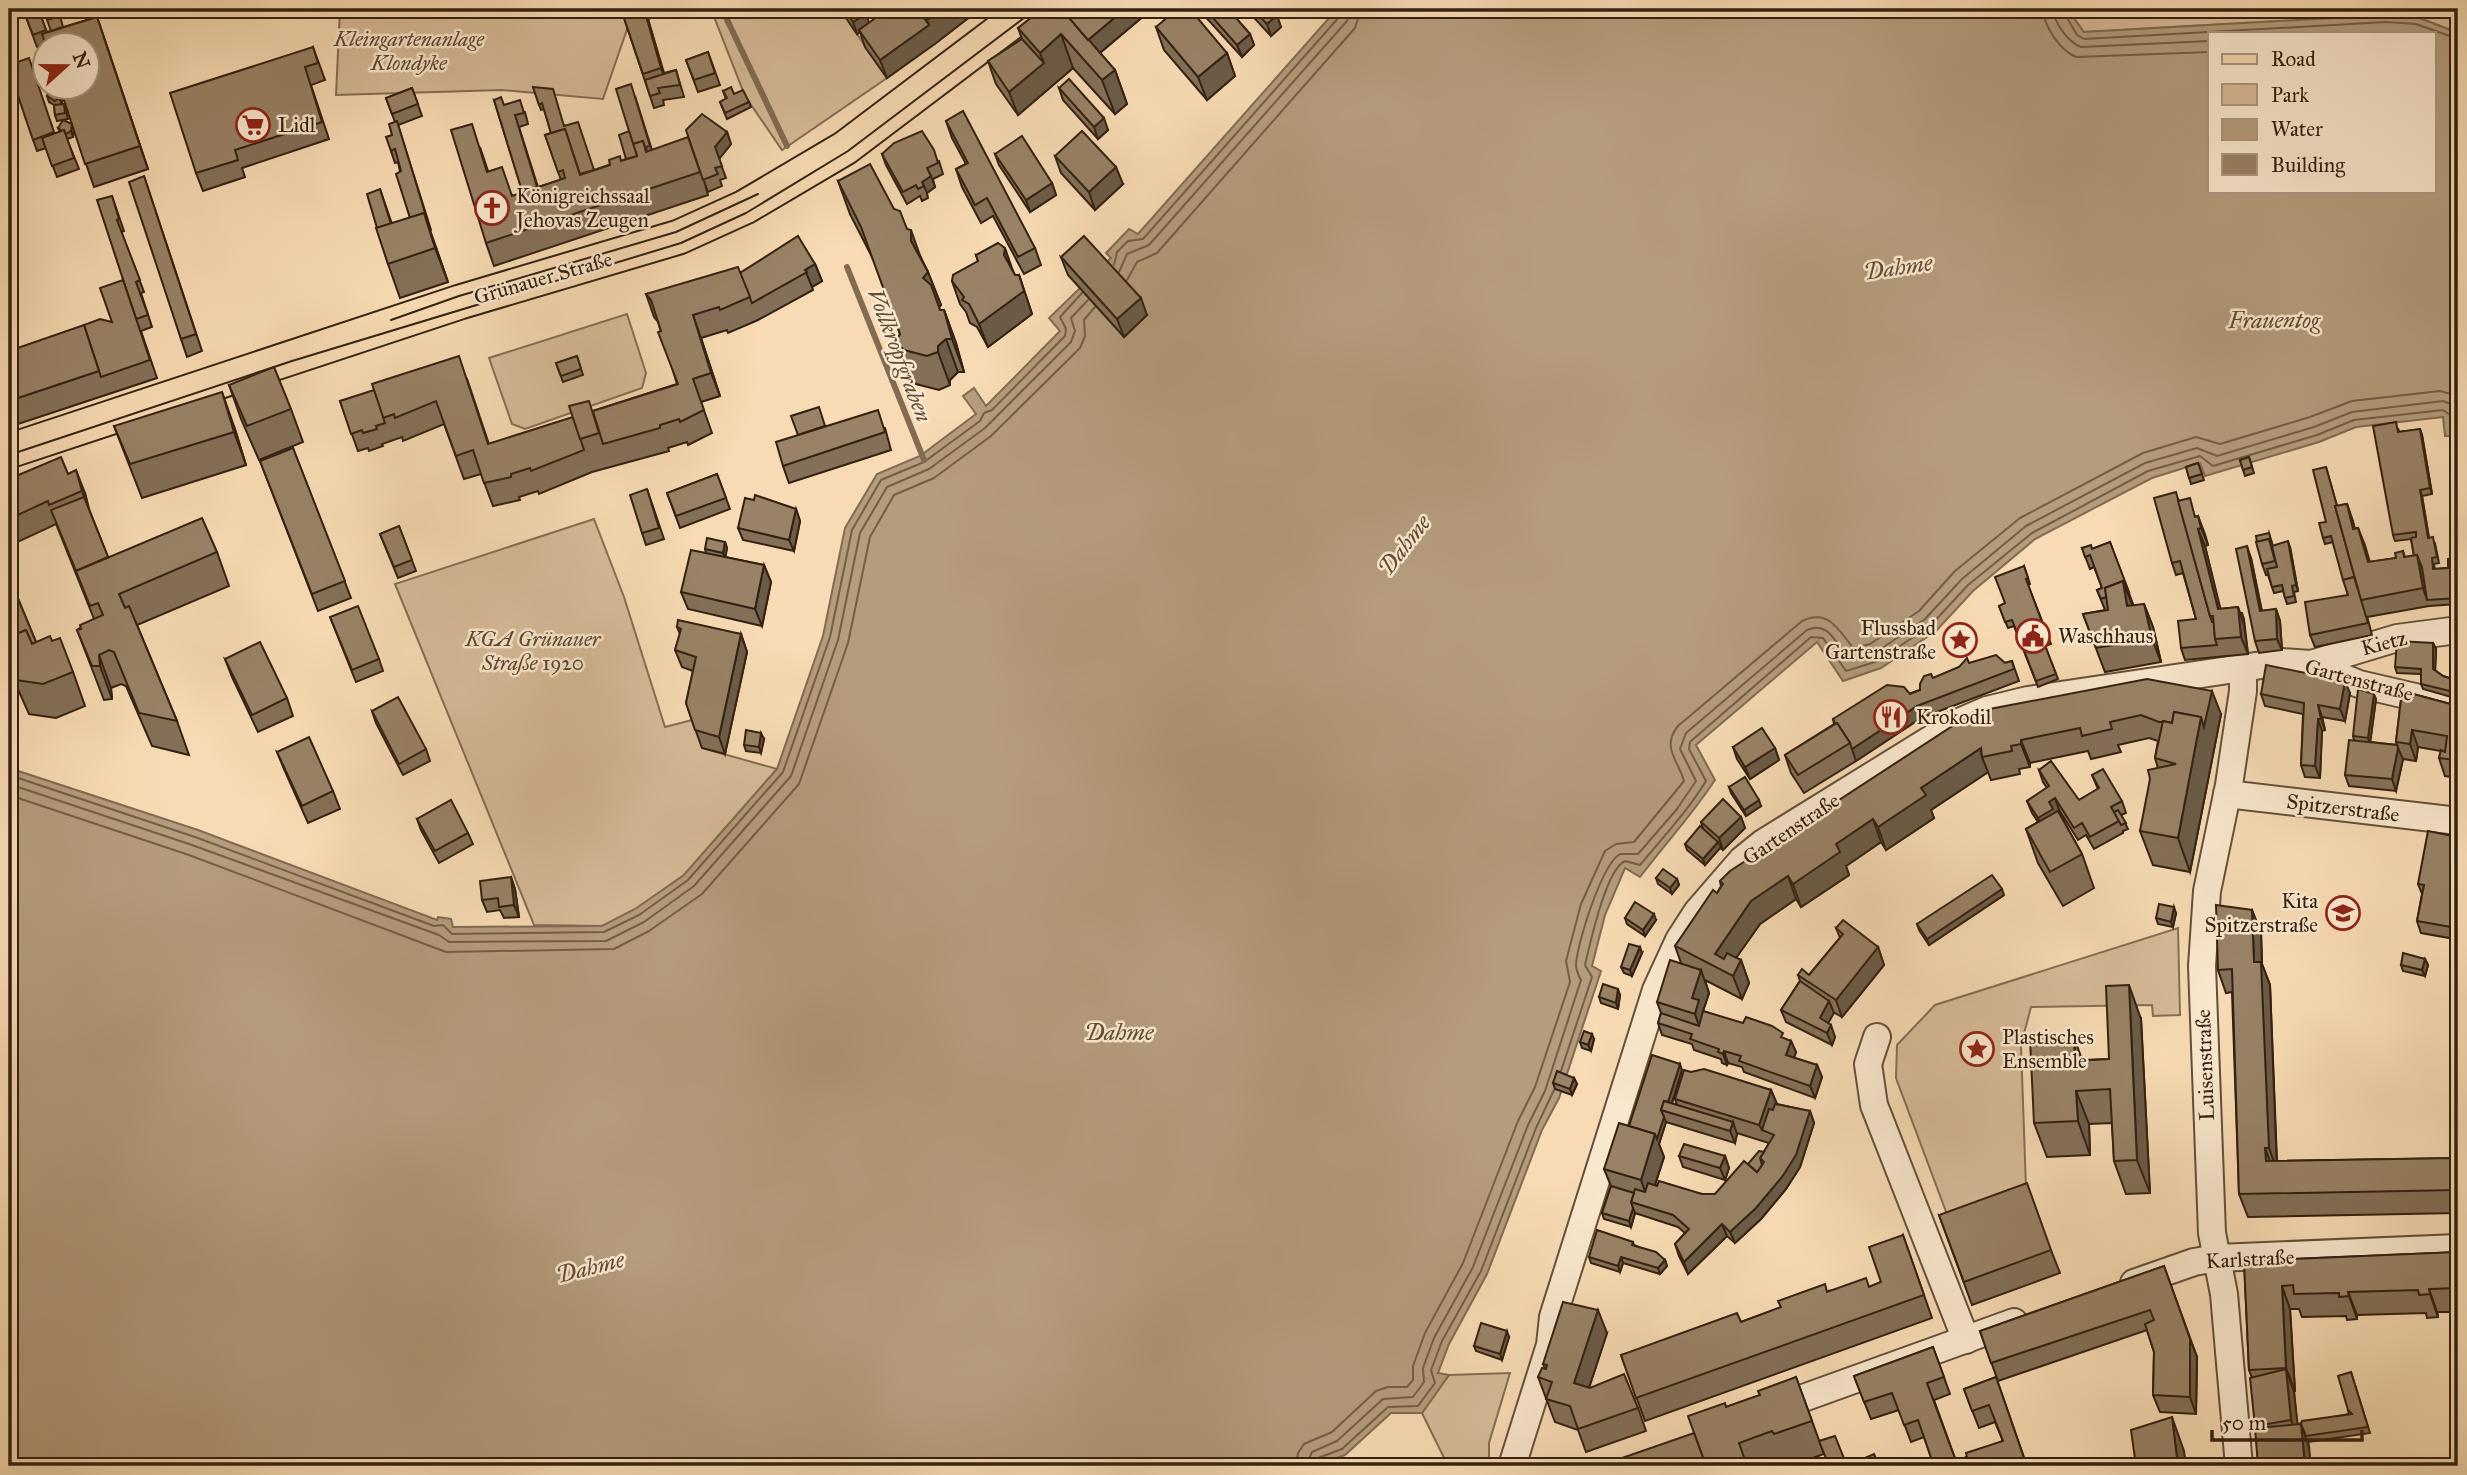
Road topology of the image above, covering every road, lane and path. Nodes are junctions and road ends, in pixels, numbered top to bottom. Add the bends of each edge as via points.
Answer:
1 (1029, 9) edge
2 (9, 451) edge
3 (2458, 630) edge
4 (2311, 664) junction
5 (2243, 666) junction
6 (2458, 707) edge
7 (2227, 794) junction
8 (2458, 821) edge
9 (1877, 1037) dead end
10 (2458, 1248) edge
11 (2217, 1258) junction
12 (2108, 1289) edge
13 (2044, 1311) edge
14 (1966, 1340) junction
15 (1752, 1416) edge
16 (1512, 1466) edge
17 (2239, 1466) edge

1 - 2 main road, Grünauer Straße via 834,156 746,207 679,237 460,302
3 - 4 street, Kietz via 2398,638
4 - 5 street, Gartenstraße
4 - 6 street, Gartenstraße via 2359,684
5 - 7 street, Luisenstraße
5 - 16 street, Gartenstraße via 2040,697 1987,710 1957,723 1763,842 1723,880 1679,940 1656,990 1553,1317 1550,1345
7 - 8 street, Spitzerstraße
7 - 11 street, Luisenstraße via 2207,895 2203,966 2212,1233
9 - 14 street via 1868,1064 1874,1105
10 - 11 street, Karlstraße
11 - 12 street, Karlstraße
11 - 17 street, Luisenstraße
13 - 14 street
14 - 15 street

